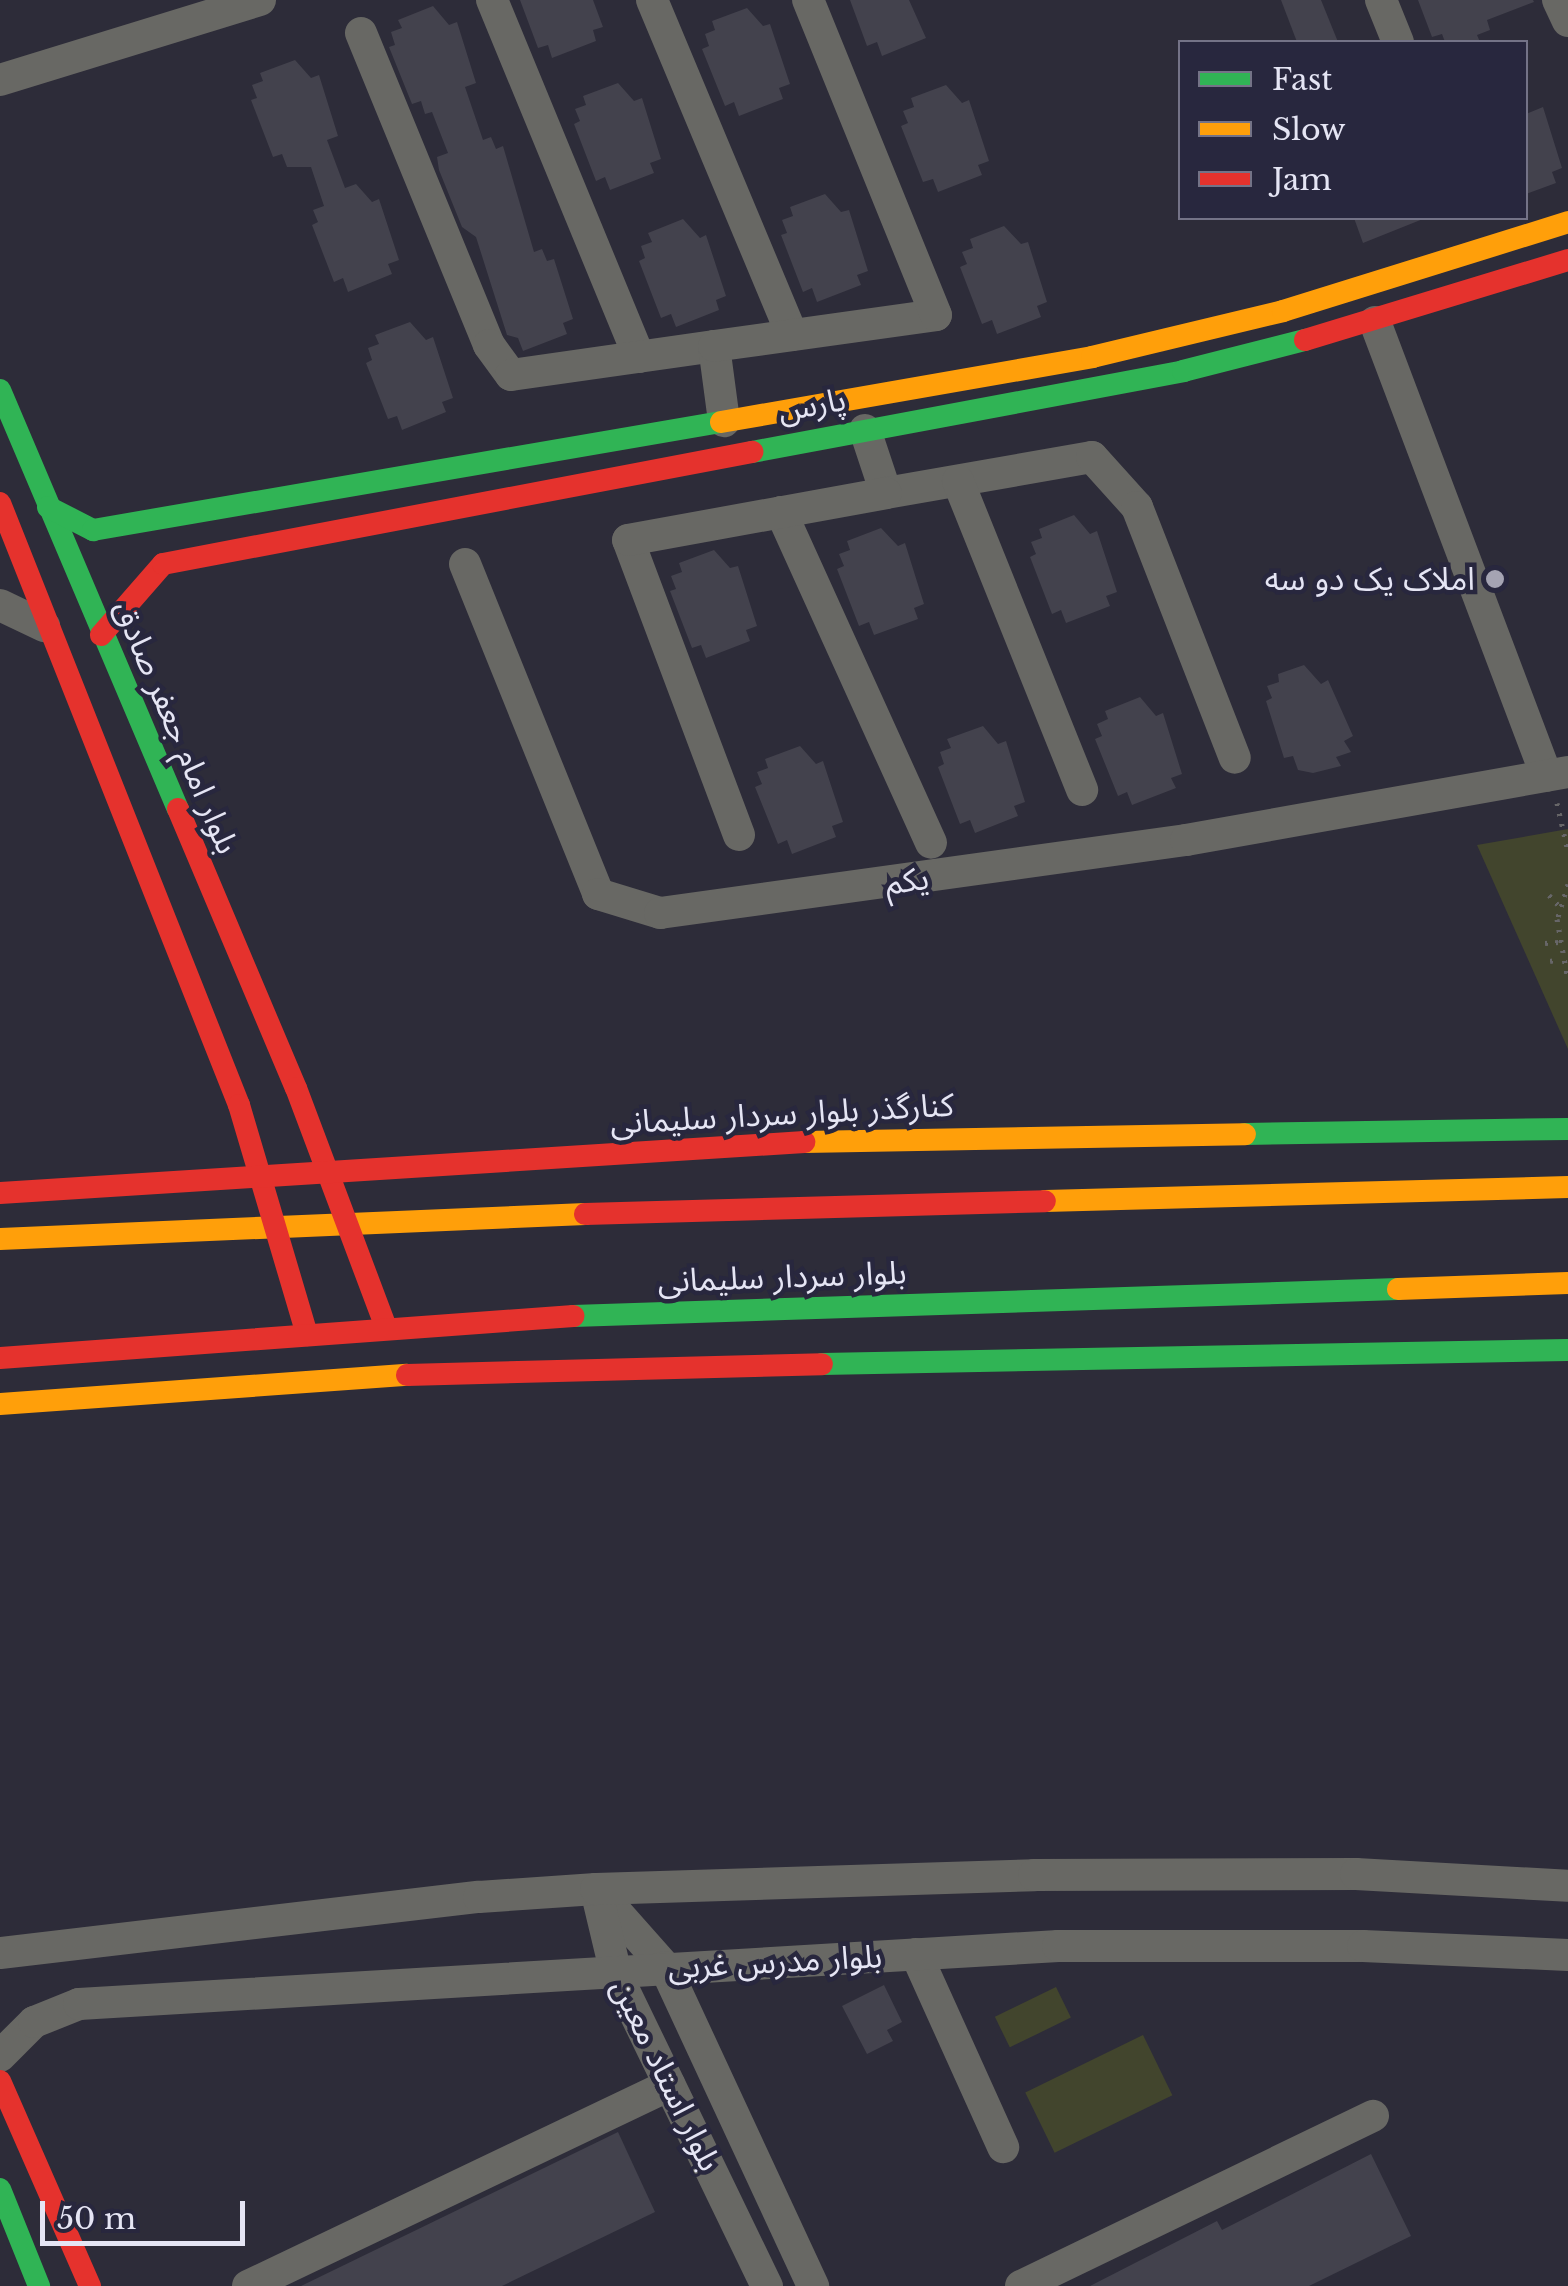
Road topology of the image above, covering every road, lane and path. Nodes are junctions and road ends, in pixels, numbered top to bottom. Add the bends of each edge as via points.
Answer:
1 (260, 0) edge
2 (492, 0) edge
3 (652, 0) edge
4 (808, 0) edge
5 (1381, 0) edge
6 (1558, 0) edge
7 (1568, 21) edge
8 (360, 33) dead end
9 (1397, 40) edge
10 (0, 80) edge
11 (1568, 222) edge
12 (1568, 260) edge
13 (1363, 288) junction
14 (1375, 322) junction
15 (792, 335) junction
16 (714, 346) junction
17 (639, 357) junction
18 (0, 390) edge
19 (724, 420) junction
20 (864, 430) junction
21 (958, 481) junction
22 (886, 493) junction
23 (0, 503) edge
24 (48, 508) junction
25 (781, 512) junction
26 (152, 522) junction
27 (164, 564) junction
28 (464, 564) dead end
29 (0, 606) edge
30 (44, 626) junction
31 (101, 635) junction
32 (1234, 758) dead end
33 (1557, 774) edge
34 (1082, 790) dead end
35 (740, 835) dead end
36 (931, 843) dead end
37 (1568, 852) edge
38 (1568, 884) edge
39 (1548, 895) dead end
40 (1560, 907) junction
41 (1545, 942) dead end
42 (1559, 942) junction
43 (1560, 959) junction
44 (1550, 961) dead end
45 (1568, 980) edge
46 (282, 1100) junction
47 (239, 1105) junction
48 (1568, 1129) edge
49 (329, 1172) junction
50 (258, 1176) junction
51 (1568, 1187) edge
52 (0, 1193) edge
53 (345, 1221) junction
54 (272, 1228) junction
55 (0, 1239) edge
56 (1568, 1283) edge
57 (386, 1328) junction
58 (307, 1335) junction
59 (1568, 1350) edge
60 (0, 1358) edge
61 (0, 1404) edge
62 (1568, 1886) edge
63 (596, 1890) junction
64 (0, 1953) edge
65 (916, 1954) junction
66 (1568, 1956) edge
67 (665, 1967) junction
68 (616, 1974) junction
69 (0, 2056) edge
70 (0, 2081) edge
71 (670, 2085) junction
72 (1373, 2116) dead end
73 (1003, 2147) dead end
74 (0, 2189) edge
75 (39, 2286) edge
76 (90, 2286) edge
77 (248, 2286) edge
78 (767, 2286) edge
79 (813, 2286) edge
80 (1021, 2286) edge

1 - 10 street
2 - 17 street
3 - 15 street
4 - 15 street via 936,315
5 - 9 street
6 - 7 street
8 - 17 street via 489,345 511,375
11 - 13 street, پارس
12 - 14 street, پارس
13 - 14 street
13 - 19 street, پارس via 1092,356
14 - 20 street, پارس via 1183,372
14 - 33 street
15 - 16 street
16 - 17 street
16 - 19 street
18 - 24 street, بلوار امام جعفر صادق
19 - 26 street, پارس
20 - 22 street
20 - 27 street, پارس
21 - 22 street
21 - 32 street via 1092,457 1137,507
21 - 34 street
22 - 25 street
23 - 30 street
24 - 26 street, پارس via 93,530
24 - 31 street, بلوار امام جعفر صادق
25 - 35 street via 628,540
25 - 36 street
26 - 27 street via 147,552
27 - 31 street
28 - 33 street, یکم via 598,894 660,913 1186,840
29 - 30 street
30 - 47 street
31 - 46 street, بلوار امام جعفر صادق
33 - 37 path
38 - 40 path
39 - 40 path
40 - 42 path
41 - 42 path
42 - 43 path
43 - 44 path
43 - 45 path
46 - 47 street
46 - 49 street, بلوار امام جعفر صادق
47 - 50 street
48 - 49 street, کنارگذر بلوار سردار سلیمانی via 814,1141
49 - 50 street, کنارگذر بلوار سردار سلیمانی
49 - 53 street, بلوار امام جعفر صادق
50 - 52 street, کنارگذر بلوار سردار سلیمانی
50 - 54 street
51 - 53 street, بلوار سردار سلیمانی
53 - 54 street, بلوار سردار سلیمانی
53 - 57 street, بلوار امام جعفر صادق
54 - 55 street, بلوار سردار سلیمانی
54 - 58 street
56 - 57 street, بلوار سردار سلیمانی
57 - 58 street, بلوار سردار سلیمانی
58 - 60 street, بلوار سردار سلیمانی
59 - 61 street via 461,1371
62 - 63 street via 1356,1874 1034,1875
63 - 64 street via 479,1897
63 - 67 street, بلوار استاد معین
63 - 68 street, بلوار استاد معین
65 - 66 street, بلوار مدرس غربی via 1058,1946 1363,1946
65 - 67 street, بلوار مدرس غربی
65 - 73 street
67 - 68 street, بلوار مدرس غربی
67 - 79 street, بلوار استاد معین
68 - 69 street, بلوار مدرس غربی via 79,2004 34,2022
68 - 71 street, بلوار استاد معین
70 - 76 street
71 - 77 street
71 - 78 street, بلوار استاد معین
72 - 80 street
74 - 75 street

